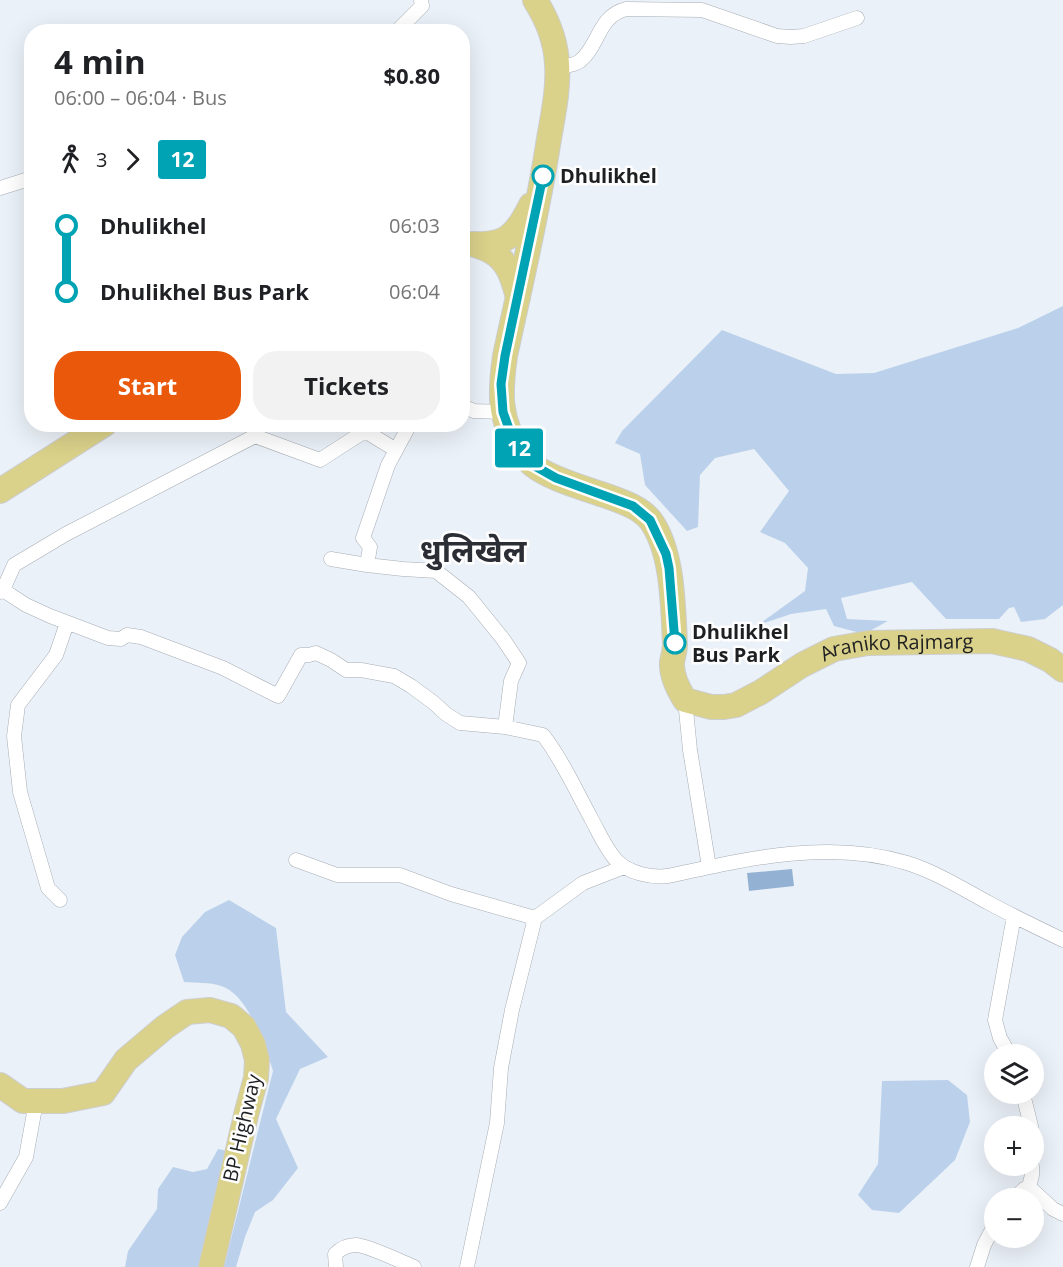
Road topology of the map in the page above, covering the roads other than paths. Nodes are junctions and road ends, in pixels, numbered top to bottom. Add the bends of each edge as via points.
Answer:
1 (421, 0) edge
2 (535, 0) edge
3 (857, 18) dead end
4 (404, 24) edge
5 (557, 68) junction
6 (543, 175) junction
7 (24, 180) edge
8 (0, 188) edge
9 (470, 244) edge
10 (470, 245) edge
11 (518, 297) junction
12 (470, 409) edge
13 (503, 412) junction
14 (92, 432) edge
15 (361, 432) edge
16 (372, 432) edge
17 (406, 432) edge
18 (396, 450) junction
19 (0, 491) edge
20 (330, 559) dead end
21 (367, 565) junction
22 (2, 591) edge
23 (67, 623) junction
24 (1063, 670) edge
25 (685, 700) junction
26 (505, 727) junction
27 (296, 860) dead end
28 (624, 867) junction
29 (709, 867) junction
30 (60, 900) dead end
31 (1014, 916) junction
32 (535, 918) junction
33 (1063, 940) edge
34 (1003, 1044) edge
35 (0, 1085) edge
36 (36, 1102) junction
37 (1032, 1176) edge
38 (1029, 1187) junction
39 (1024, 1188) edge
40 (0, 1203) edge
41 (1063, 1214) edge
42 (984, 1245) edge
43 (211, 1267) edge
44 (336, 1267) edge
45 (414, 1267) edge
46 (467, 1267) edge
47 (977, 1267) edge

1 - 4 street via 422,6
2 - 5 highway via 550,32
3 - 5 street via 791,37 777,36 702,9 618,10 606,21 581,60
5 - 6 highway
6 - 9 highway via 516,231 499,243
6 - 11 highway
7 - 8 street
10 - 11 highway via 493,252 502,261 511,273
11 - 13 highway via 501,384
12 - 13 street
13 - 25 highway via 513,440 533,465 556,478 633,506 650,520 669,568 675,648 672,663
14 - 19 highway
15 - 22 street via 320,460 255,436 14,565
16 - 18 street
17 - 18 street
18 - 21 street via 363,538 370,547
20 - 21 street
21 - 26 street via 436,571 469,597 519,663 511,681
22 - 23 street
23 - 26 street via 108,638 141,636 223,668 278,696 301,655 315,653 346,670 401,679 460,723
23 - 30 street via 56,656 18,705 14,736 20,792 48,888
24 - 25 highway, Araniko Rajmarg via 1028,649 992,641 868,643 834,649 736,705 711,707
25 - 29 street
26 - 28 street via 543,735 602,838
27 - 32 street via 337,875 400,875
28 - 29 street via 656,877
28 - 32 street via 583,883
29 - 31 street via 804,853 868,855 933,873
31 - 33 street
31 - 34 street via 995,1020
32 - 46 street via 512,1010 501,1068 497,1123
35 - 36 highway, BP Highway via 23,1101
36 - 40 street via 26,1157
36 - 43 highway, BP Highway via 103,1093 126,1060 187,1012 210,1010 231,1016 244,1027 254,1044 256,1078
37 - 38 street
38 - 39 street
38 - 41 street
42 - 47 street
44 - 45 street via 335,1254 359,1245

